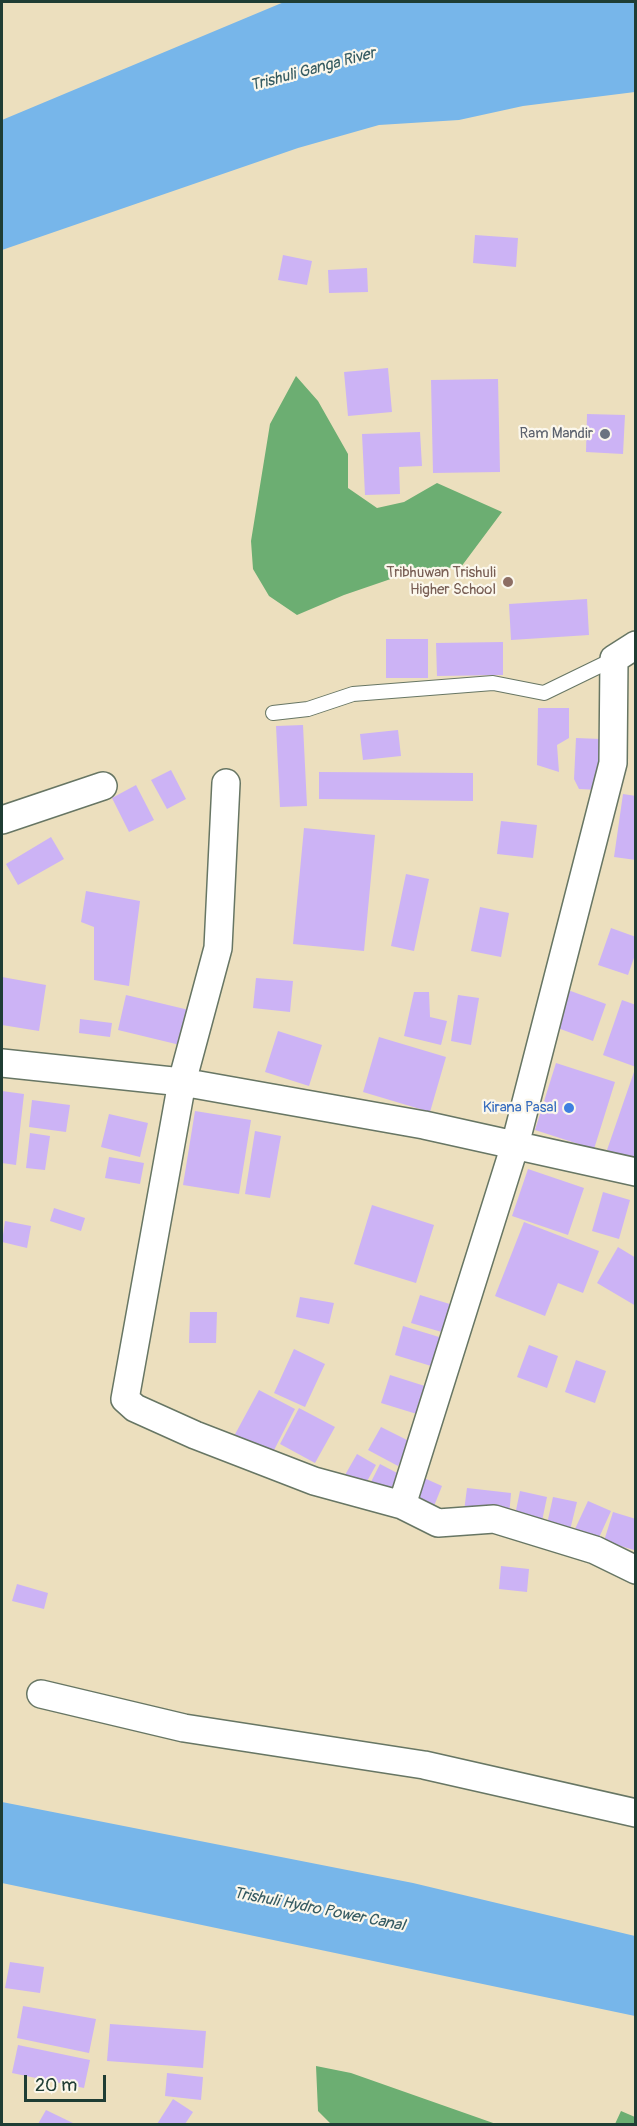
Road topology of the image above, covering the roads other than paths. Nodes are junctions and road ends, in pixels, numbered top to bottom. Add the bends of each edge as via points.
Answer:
1 (625, 652) edge
2 (273, 713) dead end
3 (226, 783) dead end
4 (103, 786) dead end
5 (2, 820) edge
6 (2, 1063) edge
7 (182, 1082) junction
8 (515, 1145) junction
9 (636, 1172) edge
10 (402, 1505) junction
11 (636, 1570) edge
12 (41, 1694) dead end
13 (636, 1813) edge

1 - 2 lane via 544,693 493,683 353,694 308,708
1 - 8 street via 613,763
3 - 7 street via 218,948
4 - 5 street
6 - 7 street
7 - 8 street
7 - 10 street via 124,1399 135,1408 195,1435 314,1481
8 - 9 street
8 - 10 street
10 - 11 street via 438,1523 494,1519 595,1550
12 - 13 street via 184,1728 424,1765

